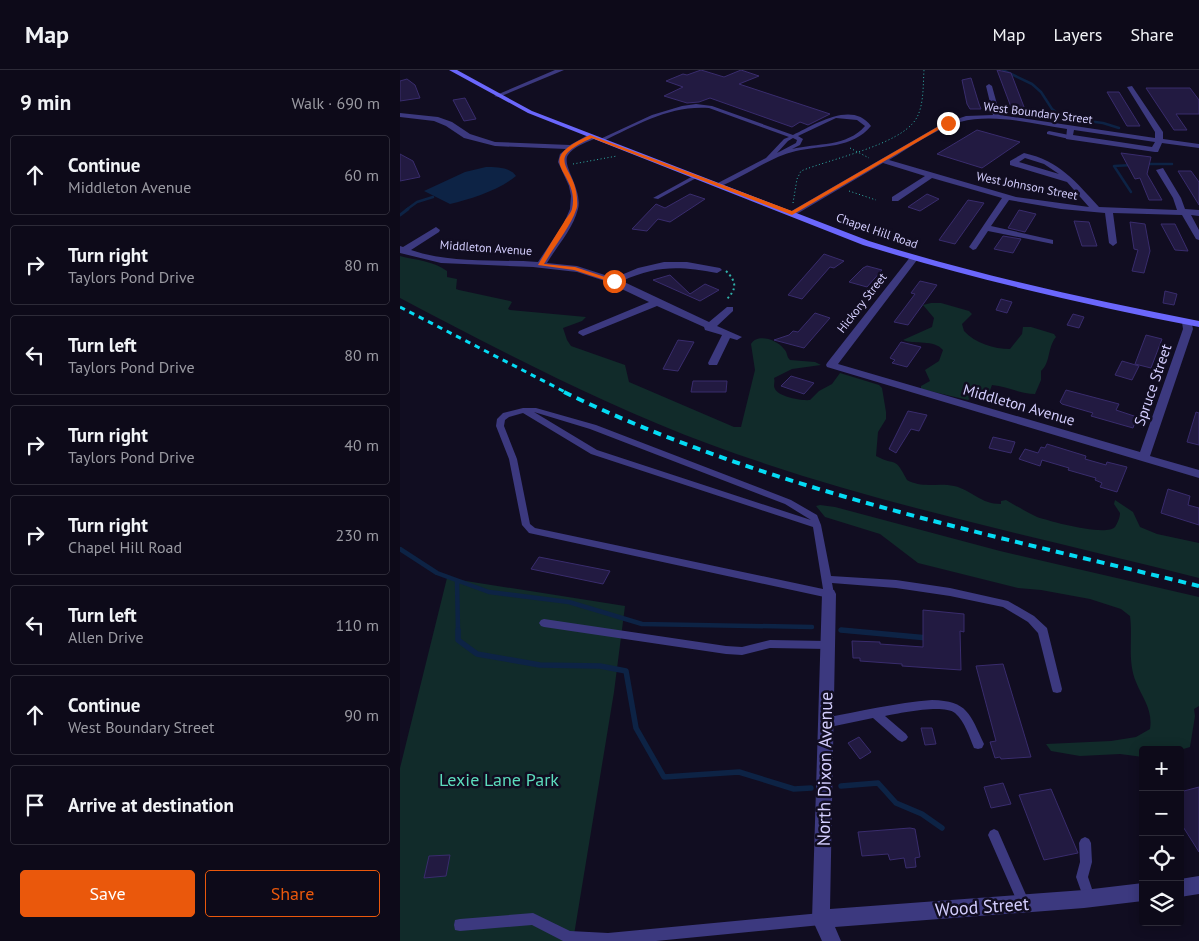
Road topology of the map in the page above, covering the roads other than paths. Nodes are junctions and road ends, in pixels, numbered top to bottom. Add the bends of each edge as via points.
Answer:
1 (452, 70) edge
2 (561, 70) edge
3 (989, 86) dead end
4 (1130, 87) dead end
5 (497, 96) junction
6 (400, 116) edge
7 (997, 117) junction
8 (1071, 128) junction
9 (1049, 133) dead end
10 (592, 136) junction
11 (797, 136) junction
12 (1069, 137) junction
13 (600, 140) junction
14 (1158, 140) junction
15 (1199, 146) edge
16 (569, 147) junction
17 (769, 158) junction
18 (884, 161) junction
19 (1160, 170) dead end
20 (695, 176) junction
21 (930, 176) junction
22 (1069, 180) junction
23 (718, 185) junction
24 (1007, 196) junction
25 (656, 198) dead end
26 (895, 199) dead end
27 (1097, 210) junction
28 (1109, 211) junction
29 (792, 213) junction
30 (1185, 213) junction
31 (1199, 213) edge
32 (986, 228) junction
33 (436, 230) dead end
34 (1199, 237) edge
35 (1050, 242) dead end
36 (1113, 243) dead end
37 (973, 247) dead end
38 (401, 250) edge
39 (914, 258) junction
40 (540, 265) junction
41 (717, 270) road end
42 (614, 281) junction
43 (657, 302) junction
44 (727, 305) road end
45 (1193, 323) edge
46 (709, 328) junction
47 (583, 333) dead end
48 (713, 363) dead end
49 (831, 365) joint
50 (523, 410) junction
51 (1144, 457) junction
52 (1199, 474) edge
53 (817, 525) junction
54 (828, 586) junction
55 (544, 623) dead end
56 (828, 645) junction
57 (1057, 689) dead end
58 (876, 714) junction
59 (825, 722) junction
60 (902, 737) dead end
61 (978, 744) dead end
62 (994, 835) dead end
63 (1085, 843) dead end
64 (1199, 885) edge
65 (1184, 887) edge
66 (1139, 892) edge
67 (1089, 898) junction
68 (1024, 904) junction
69 (821, 919) junction
70 (460, 925) dead end
71 (832, 941) edge

1 - 5 main road, Chapel Hill Road
2 - 5 street
3 - 7 street
4 - 14 street via 1159,132
5 - 10 main road, Chapel Hill Road
6 - 16 street via 435,119 467,136 495,144
7 - 8 street, West Boundary Street
7 - 18 street, West Boundary Street via 954,120
8 - 12 street
8 - 14 street, West Boundary Street
9 - 12 lane
10 - 13 main road, Chapel Hill Road
10 - 16 street
11 - 13 lane via 710,107 693,106 677,107
11 - 17 lane via 782,142
11 - 17 lane via 801,141 798,144
11 - 17 lane via 838,116 858,119 868,126 861,133 837,144 797,149
12 - 14 street via 1155,150
13 - 20 main road, Chapel Hill Road
14 - 15 street, West Boundary Street
16 - 40 street via 562,166 574,186 574,209
17 - 23 lane
18 - 21 street, West Johnson Street
18 - 29 street, West Boundary Street
19 - 30 street
20 - 23 main road, Chapel Hill Road
20 - 25 lane
21 - 24 street, West Johnson Street
21 - 26 street
22 - 22 street via 1046,161 1024,155 1012,162
22 - 27 street
23 - 29 main road, Chapel Hill Road
24 - 27 street, West Johnson Street
24 - 32 street
27 - 28 street, West Johnson Street
28 - 30 street, West Johnson Street
28 - 36 street
29 - 39 main road, Chapel Hill Road via 866,243
30 - 31 street, West Johnson Street
30 - 34 street
32 - 35 street
32 - 37 street
33 - 38 street
38 - 40 street, Middleton Avenue via 442,260
39 - 45 main road, Chapel Hill Road via 1129,311
39 - 49 street, Hickory Street
40 - 42 street, Middleton Avenue via 575,269
41 - 42 street via 668,263 636,270
42 - 43 street, Middleton Avenue
43 - 46 street, Middleton Avenue
43 - 47 street
44 - 46 street
45 - 51 street, Spruce Street via 1188,329
46 - 48 street, Middleton Avenue via 732,335
49 - 51 street, Middleton Avenue
50 - 53 lane via 594,452
50 - 53 lane via 536,410 593,426 788,502 811,514
50 - 54 lane via 506,415 500,426 513,459 526,525 532,531 575,542
51 - 52 street, Middleton Avenue
53 - 54 lane
54 - 56 street, North Dixon Avenue
54 - 57 lane via 864,580 997,601 1011,607 1043,631
55 - 56 lane via 726,650 742,651 770,644
56 - 59 street, North Dixon Avenue
58 - 59 lane
58 - 60 lane
58 - 61 lane via 925,706 950,706 962,713
59 - 69 street, North Dixon Avenue
62 - 68 lane
63 - 67 lane via 1086,862 1082,877
64 - 65 street
66 - 67 street, Wood Street
67 - 68 street, Wood Street
68 - 69 street, Wood Street
69 - 70 lane via 608,939 569,937 533,919
69 - 71 street, North Dixon Avenue

